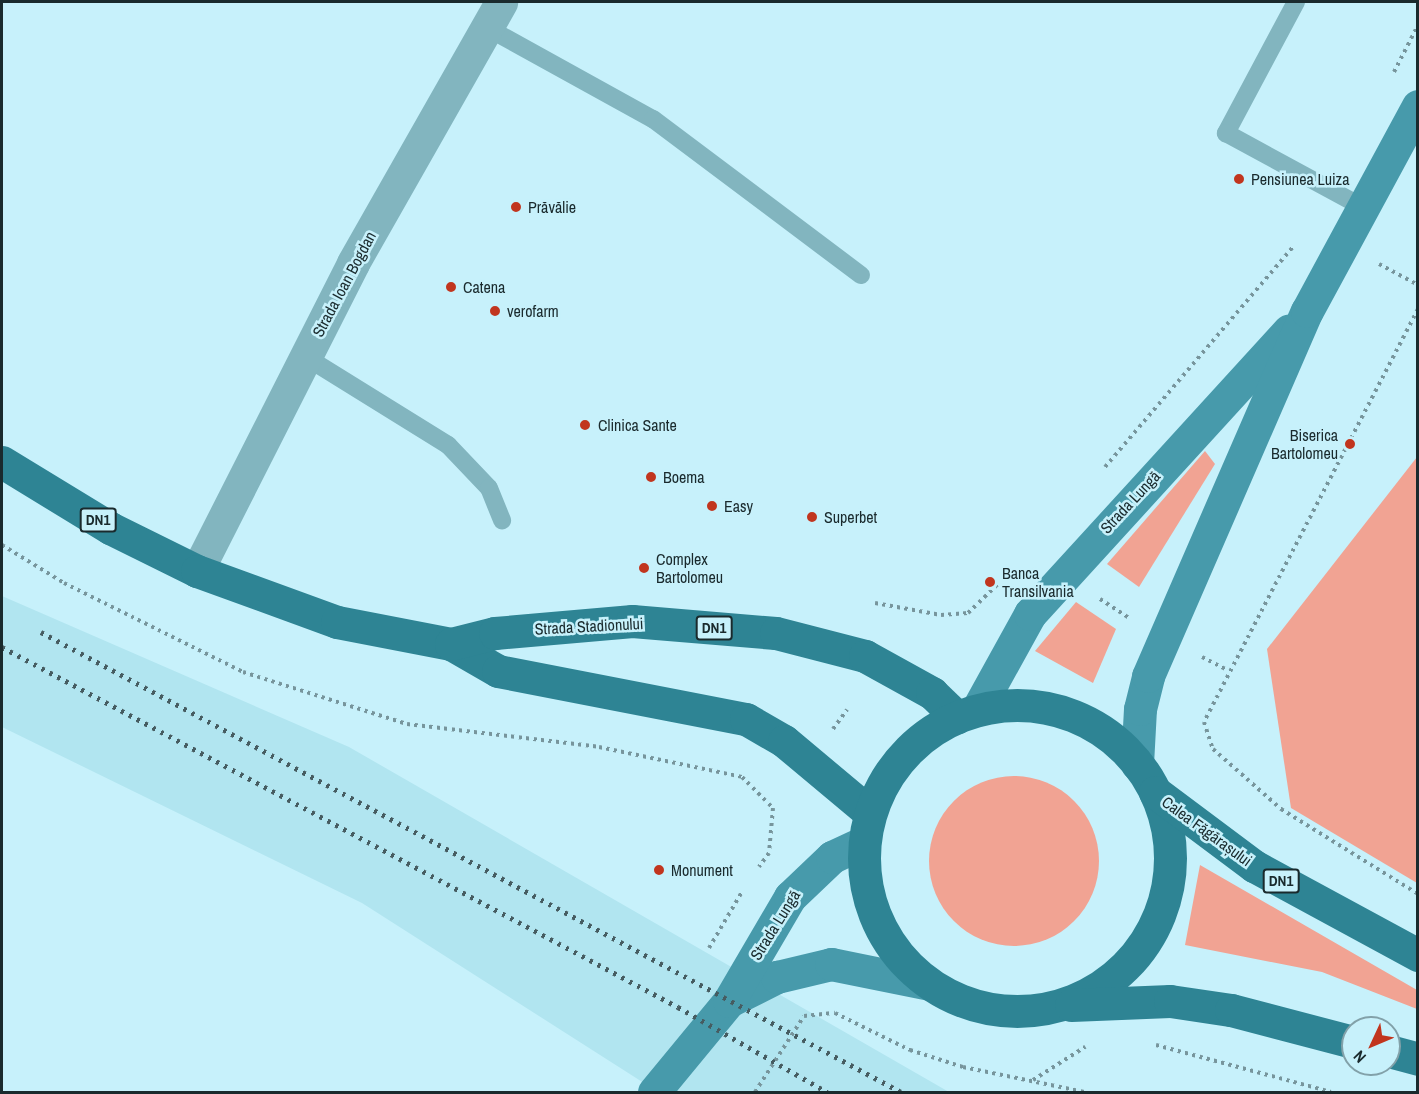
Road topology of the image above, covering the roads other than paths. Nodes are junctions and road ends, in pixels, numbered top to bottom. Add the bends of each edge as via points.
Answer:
1 (1296, 2) edge
2 (494, 14) edge
3 (1418, 106) edge
4 (1364, 208) junction
5 (861, 275) dead end
6 (1306, 311) junction
7 (306, 357) junction
8 (2, 462) edge
9 (502, 521) dead end
10 (197, 572) junction
11 (451, 644) junction
12 (967, 713) junction
13 (1137, 764) junction
14 (1155, 792) junction
15 (867, 827) junction
16 (1418, 955) edge
17 (929, 984) junction
18 (729, 1001) junction
19 (1061, 1005) junction
20 (1341, 1039) edge
21 (1401, 1054) edge
22 (1418, 1059) edge
23 (654, 1092) edge

1 - 4 lane via 1227,133
2 - 5 lane via 653,119
2 - 7 street, Strada Ioan Bogdan
3 - 4 main road, Strada Lungă
4 - 6 main road, Strada Lungă
6 - 12 main road, Strada Lungă via 1030,614
6 - 13 main road, Strada Lungă via 1148,676 1140,709
7 - 9 lane via 448,445 489,488
7 - 10 street, Strada Ioan Bogdan
8 - 10 main road, Strada Stadionului / DN1 via 110,528
10 - 11 main road, Strada Stadionului / DN1 via 337,622
11 - 12 main road, Strada Stadionului / DN1 via 495,633 633,621 776,633 866,656
11 - 15 main road, Strada Stadionului / DN1 via 498,670 746,719 784,741
12 - 13 main road, DN1 via 1048,708 1112,738
12 - 15 main road, DN1 via 902,755
13 - 14 main road, DN1
14 - 16 main road, Calea Făgărașului / DN1 via 1254,866
14 - 19 main road, DN1 via 1167,828 1170,866 1164,903 1148,938 1125,968 1095,990
15 - 17 main road, DN1 via 864,875 876,917 905,963
15 - 18 main road, Strada Lungă via 790,897
17 - 18 main road, Strada Lungă via 831,964 777,977
17 - 19 main road, DN1 via 970,1005 1016,1012
18 - 23 main road, Strada Lungă
19 - 20 main road, DN1 via 1170,1001 1231,1010
21 - 22 main road

